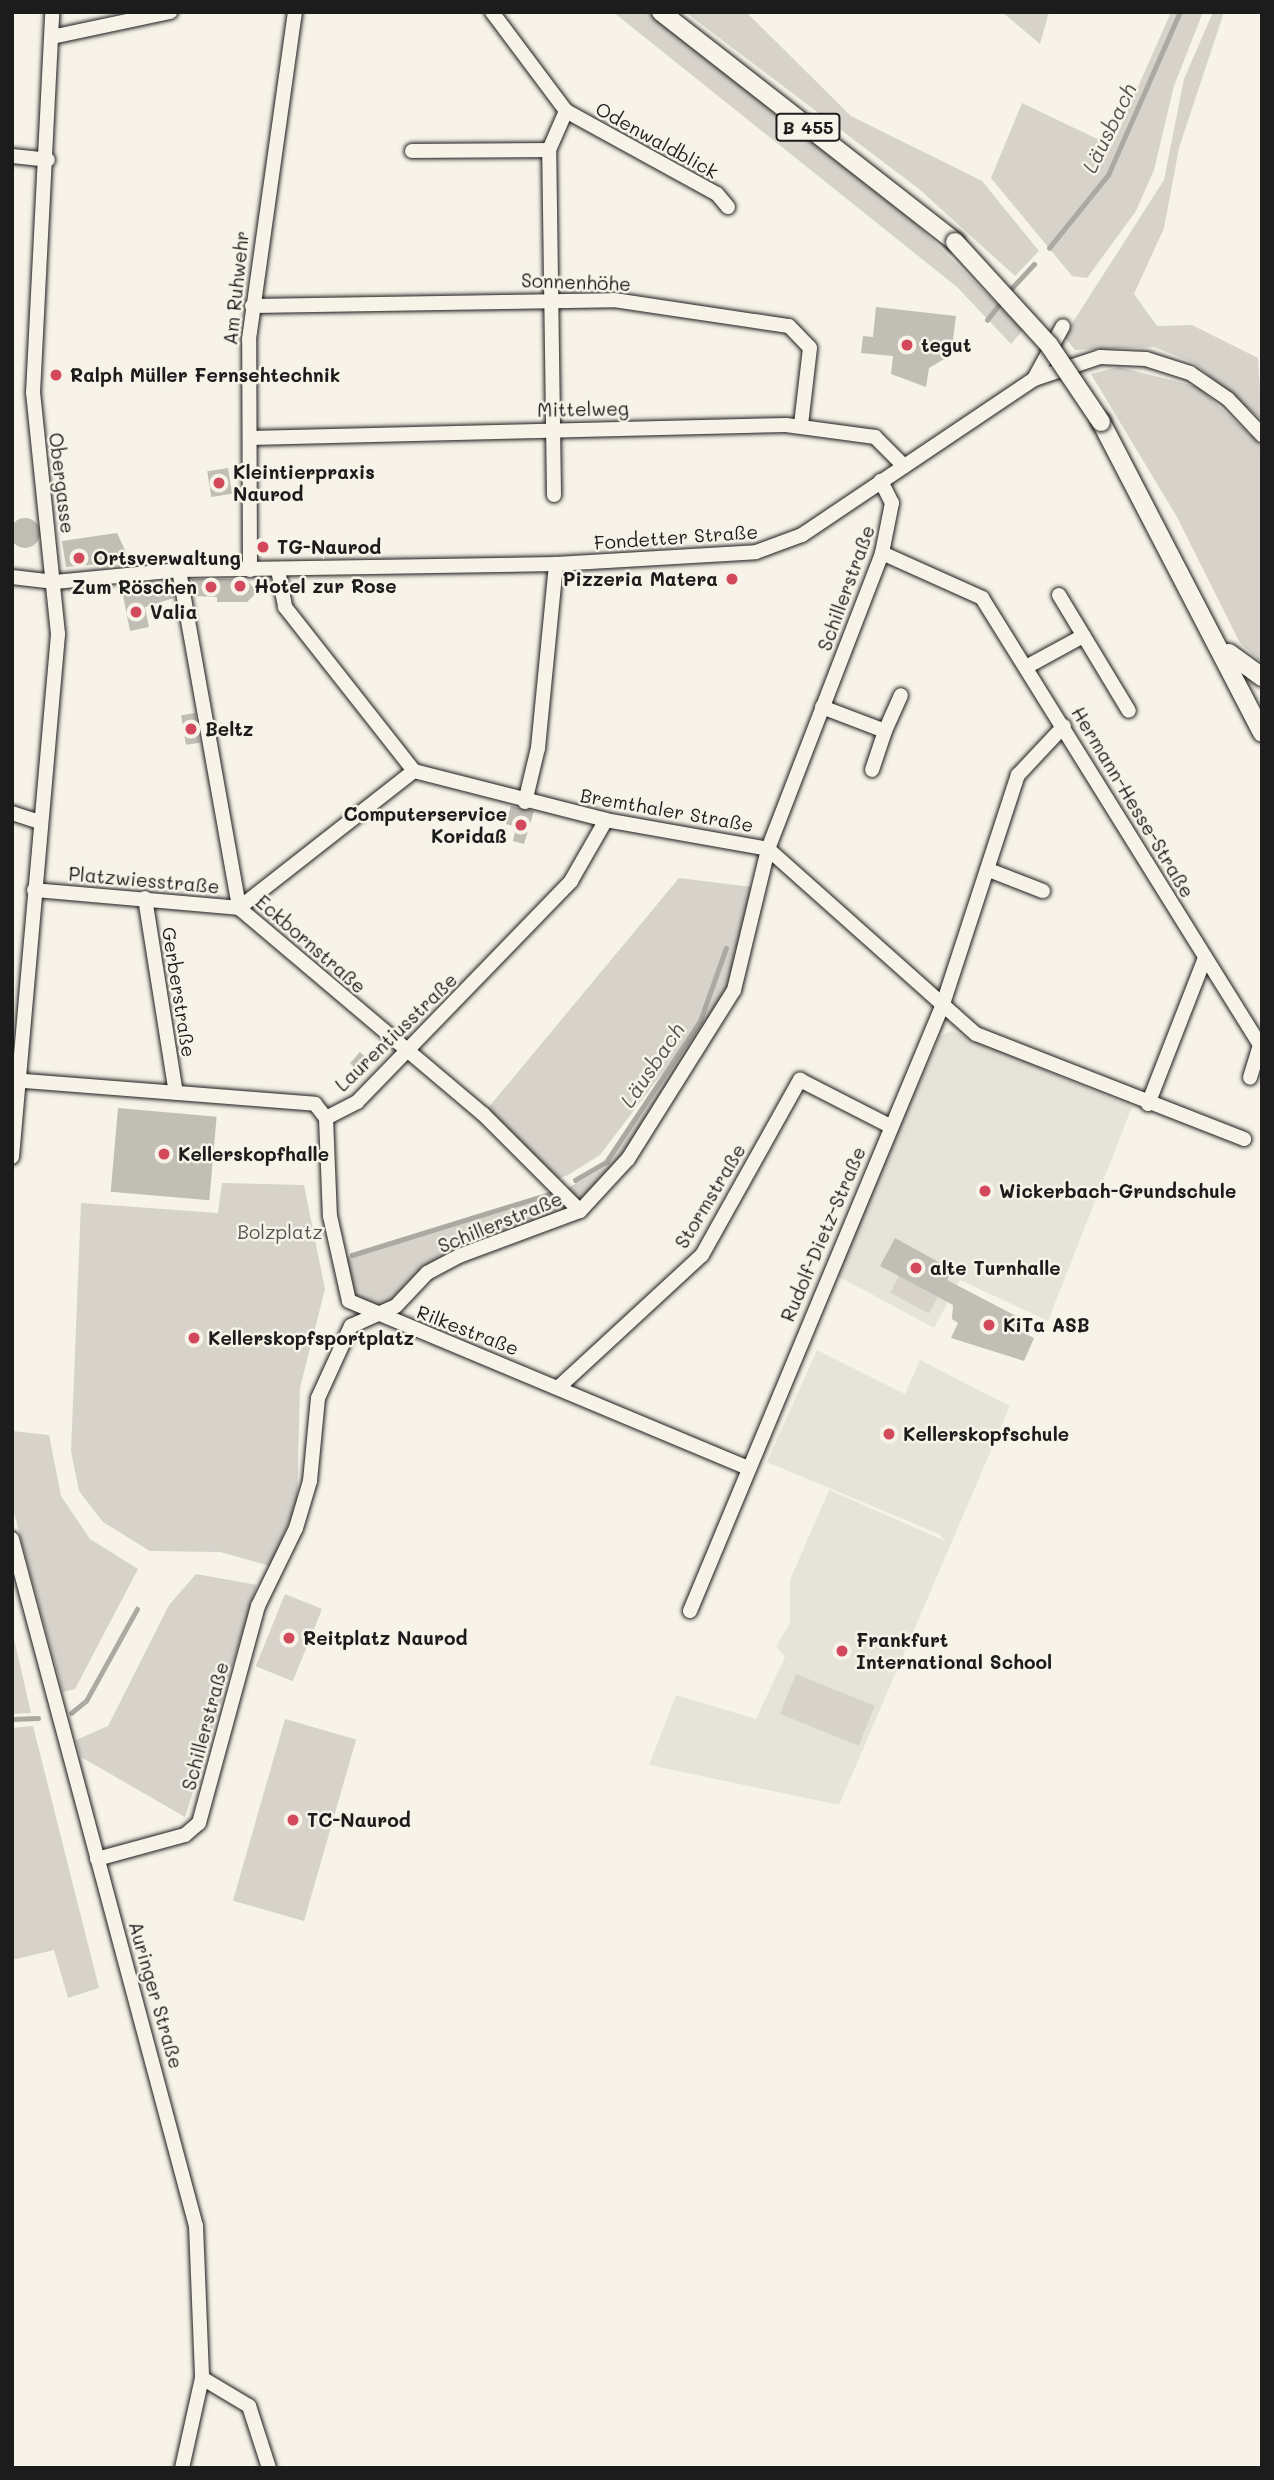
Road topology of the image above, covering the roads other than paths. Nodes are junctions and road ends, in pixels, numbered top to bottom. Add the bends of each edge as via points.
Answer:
1 (52, 12) edge
2 (170, 12) edge
3 (295, 12) edge
4 (492, 12) edge
5 (662, 12) edge
6 (52, 37) junction
7 (566, 111) junction
8 (412, 150) dead end
9 (549, 150) junction
10 (12, 156) edge
11 (48, 160) junction
12 (728, 206) dead end
13 (552, 298) junction
14 (251, 306) junction
15 (1063, 326) dead end
16 (1034, 379) junction
17 (801, 425) junction
18 (553, 428) junction
19 (1262, 435) edge
20 (250, 438) junction
21 (904, 466) junction
22 (881, 481) junction
23 (554, 495) dead end
24 (882, 553) junction
25 (556, 564) junction
26 (179, 570) junction
27 (250, 570) junction
28 (278, 570) junction
29 (12, 576) edge
30 (55, 582) junction
31 (1059, 595) dead end
32 (1211, 627) junction
33 (1083, 636) junction
34 (1028, 666) junction
35 (1262, 677) edge
36 (901, 695) dead end
37 (822, 707) junction
38 (1129, 711) dead end
39 (1259, 712) edge
40 (1064, 726) junction
41 (885, 731) junction
42 (1262, 733) edge
43 (872, 770) dead end
44 (414, 771) junction
45 (525, 802) junction
46 (12, 813) edge
47 (606, 820) junction
48 (40, 822) junction
49 (768, 849) junction
50 (989, 870) junction
51 (34, 890) junction
52 (1044, 891) dead end
53 (145, 898) junction
54 (239, 908) junction
55 (1205, 958) junction
56 (943, 1004) junction
57 (1261, 1044) edge
58 (406, 1053) junction
59 (1250, 1078) dead end
60 (15, 1080) edge
61 (176, 1093) junction
62 (1148, 1104) junction
63 (326, 1118) junction
64 (890, 1126) junction
65 (1244, 1139) dead end
66 (12, 1157) edge
67 (580, 1211) junction
68 (370, 1313) junction
69 (560, 1386) junction
70 (746, 1467) junction
71 (12, 1539) edge
72 (690, 1611) dead end
73 (97, 1859) junction
74 (202, 2378) junction
75 (182, 2468) edge
76 (269, 2468) edge

1 - 6 street, Obergasse
2 - 6 street
3 - 14 street, Am Ruhwehr
4 - 7 street, Odenwaldblick
5 - 32 main road, B 455, bridge via 955,242 1042,336 1101,422
6 - 11 street, Obergasse
7 - 9 street, Odenwaldblick
7 - 12 street, Odenwaldblick via 717,194
8 - 9 street
9 - 13 street, Odenwaldblick
10 - 11 street
11 - 30 street, Obergasse via 33,393
13 - 14 street, Sonnenhöhe
13 - 17 street, Sonnenhöhe via 614,300 789,326 810,348
13 - 18 street, Odenwaldblick
14 - 20 street, Am Ruhwehr
15 - 16 street
16 - 19 street, Fondetter Straße via 1088,359 1146,359 1210,385
16 - 21 street, Fondetter Straße
17 - 18 street, Mittelweg
17 - 21 street, Mittelweg via 875,437
18 - 20 street, Mittelweg
18 - 23 street, Odenwaldblick
20 - 27 street, Am Ruhwehr
21 - 22 street, Fondetter Straße
22 - 24 street, Schillerstraße via 892,503
22 - 25 street, Fondetter Straße via 775,548 705,558
24 - 34 street, Hermann-Hesse-Straße via 982,598
24 - 37 street, Schillerstraße
25 - 28 street, Fondetter Straße
25 - 45 street via 544,700
26 - 27 street, Fondetter Straße
26 - 30 street, Fondetter Straße
26 - 54 street, Eckbornstraße
27 - 28 street, Fondetter Straße
28 - 44 street via 285,607
29 - 30 street, Fondetter Straße
30 - 48 street via 58,634
31 - 33 street
32 - 35 main road via 1235,661
32 - 39 main road, B 455
33 - 34 street
33 - 38 street
34 - 40 street, Hermann-Hesse-Straße
36 - 41 street
37 - 41 street
37 - 49 street, Schillerstraße
39 - 42 main road, B 455
40 - 50 street, Rudolf-Dietz-Straße via 1018,775
40 - 55 street, Hermann-Hesse-Straße
41 - 43 street
44 - 45 street, Bremthaler Straße
44 - 54 street, Platzwiesstraße
45 - 47 street, Bremthaler Straße
46 - 48 street
47 - 49 street, Bremthaler Straße
47 - 58 street, Laurentiusstraße via 571,881
48 - 51 street
49 - 56 street, Bremthaler Straße
49 - 67 street, Schillerstraße via 733,990 628,1159
50 - 52 street
50 - 56 street, Rudolf-Dietz-Straße
51 - 53 street, Platzwiesstraße
51 - 60 street
53 - 54 street, Platzwiesstraße
53 - 61 street, Gerberstraße
54 - 58 street, Eckbornstraße
55 - 57 street, Hermann-Hesse-Straße
55 - 62 street
56 - 62 street, Bremthaler Straße via 976,1034
56 - 64 street, Rudolf-Dietz-Straße
57 - 59 street, Hermann-Hesse-Straße
58 - 63 street, Laurentiusstraße via 357,1102
58 - 67 street, Eckbornstraße via 483,1114
60 - 61 street, Laurentiusstraße
60 - 66 street
61 - 63 street, Laurentiusstraße via 315,1104
62 - 65 street, Bremthaler Straße
63 - 68 street, Rilkestraße via 330,1216 349,1301
64 - 69 street, Stormstraße via 800,1080 702,1255
64 - 70 street, Rudolf-Dietz-Straße
67 - 68 street, Schillerstraße via 459,1256 427,1273 396,1306
68 - 69 street, Rilkestraße
68 - 73 street, Schillerstraße via 351,1326 318,1398 306,1492 258,1606 199,1823 185,1835
69 - 70 street, Rilkestraße
70 - 72 street, Rudolf-Dietz-Straße
71 - 73 street, Auringer Straße
73 - 74 street, Auringer Straße via 196,2226
74 - 75 street, Auringer Straße
74 - 76 street via 248,2406

